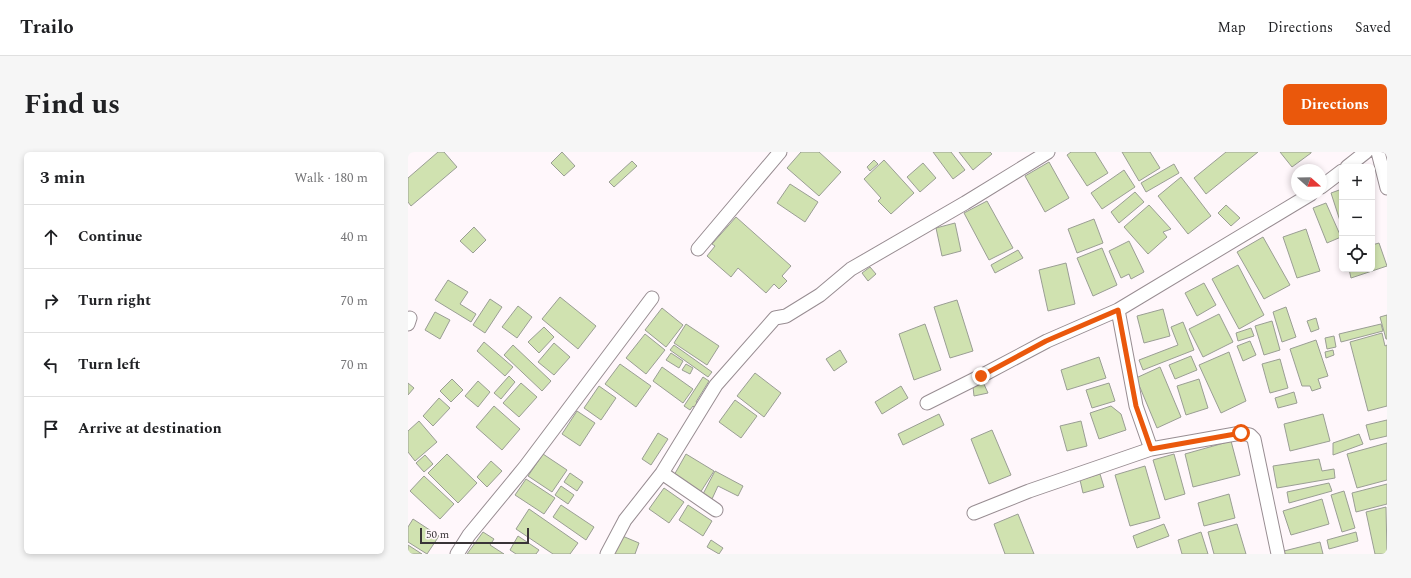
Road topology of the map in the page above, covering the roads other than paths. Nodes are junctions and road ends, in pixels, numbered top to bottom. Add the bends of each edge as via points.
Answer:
1 (780, 152) edge
2 (1048, 152) edge
3 (1366, 152) edge
4 (1378, 152) edge
5 (1351, 164) edge
6 (1339, 173) edge
7 (1327, 182) edge
8 (1387, 188) edge
9 (1301, 200) edge
10 (698, 249) dead end
11 (652, 298) dead end
12 (1118, 310) junction
13 (927, 403) dead end
14 (1151, 449) junction
15 (662, 473) junction
16 (716, 510) dead end
17 (974, 513) dead end
18 (456, 554) edge
19 (607, 554) edge
20 (1278, 554) edge

1 - 10 street
2 - 15 street via 851,269 820,295 781,317 716,385
3 - 5 street
4 - 8 street
6 - 7 street
9 - 12 street
11 - 18 street via 530,461
12 - 13 street via 1046,341
12 - 14 street via 1136,406
14 - 17 street
14 - 20 street via 1241,433 1250,435 1254,440
15 - 16 street
15 - 19 street via 625,520

